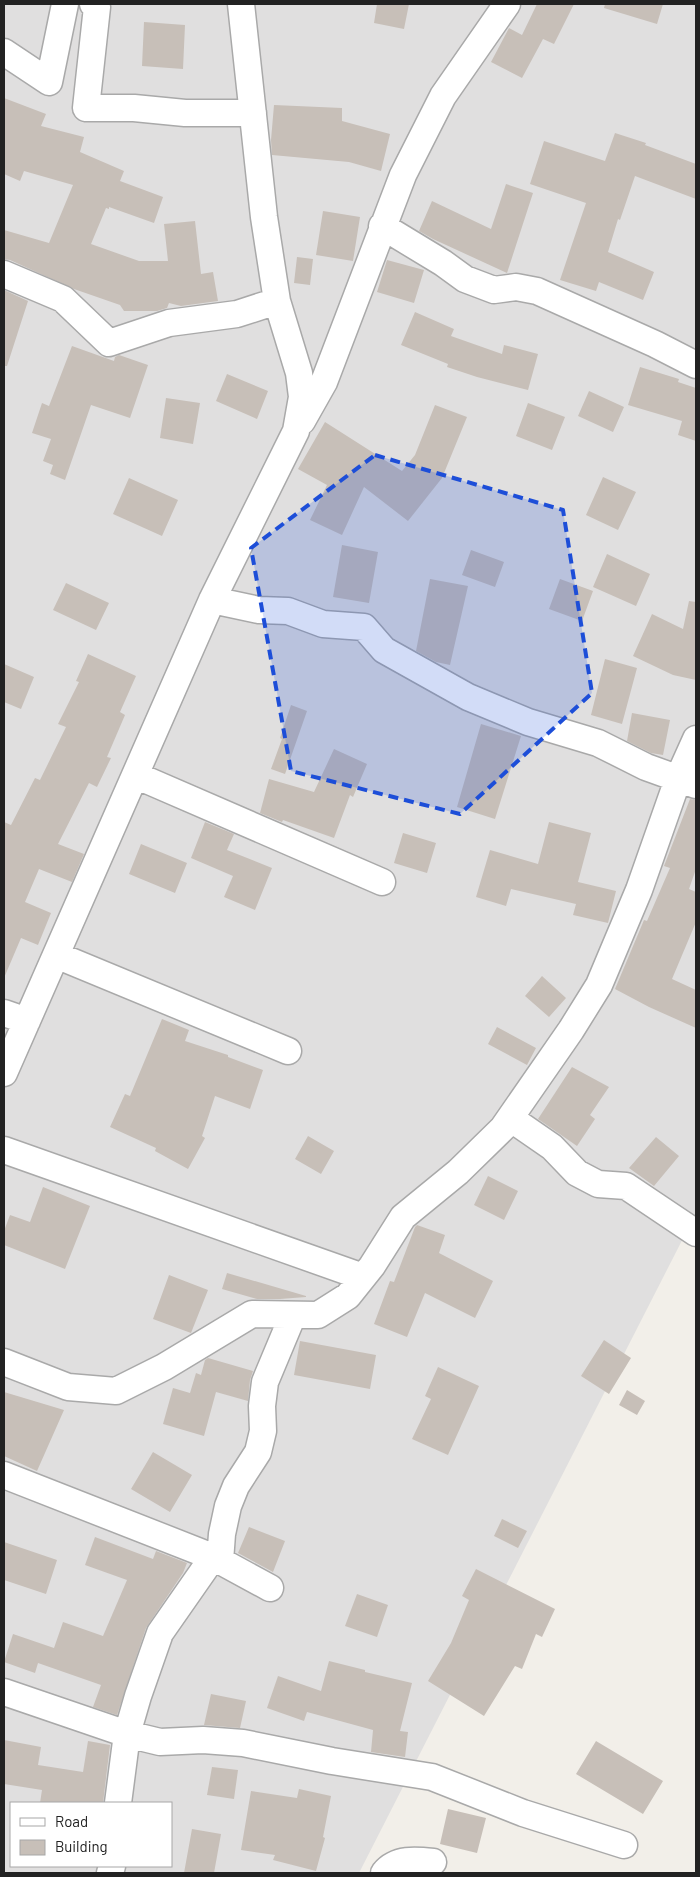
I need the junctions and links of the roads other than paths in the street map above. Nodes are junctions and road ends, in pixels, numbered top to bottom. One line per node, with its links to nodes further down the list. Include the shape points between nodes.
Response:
1 (65, 4): 5 (street, via 49,82)
2 (93, 4): 6 (street, via 97,7 86,108)
3 (241, 4): 6 (street)
4 (506, 4): 7 (street, via 443,96 403,175)
5 (4, 52)
6 (253, 113): 9 (street)
7 (382, 226): 10 (street, via 465,279 494,290 516,287 538,291); 11 (street, via 324,382)
8 (4, 274): 9 (street, via 63,299 109,343 169,323 237,314)
9 (277, 301): 11 (street, via 300,373 302,397)
10 (696, 365)
11 (296, 431): 12 (street)
12 (212, 600): 14 (street); 15 (street, via 258,610 288,611 323,624 364,627 384,650 468,697 528,722 598,743 646,767)
13 (696, 740): 15 (street)
14 (135, 775): 16 (street); 17 (street)
15 (687, 782): 21 (street, via 599,985)
16 (382, 882)
17 (56, 955): 18 (street); 19 (street)
18 (15, 1017): 20 (street)
19 (288, 1051)
20 (4, 1073)
21 (510, 1118): 23 (street, via 552,1147 577,1174 598,1184 626,1186); 24 (street, via 458,1172 403,1217)
22 (4, 1150): 24 (street)
23 (696, 1233)
24 (364, 1277): 25 (street, via 348,1296 318,1315)
25 (293, 1314): 26 (street, via 252,1314 164,1367 116,1391 68,1387); 28 (street, via 265,1382 263,1431 258,1452 236,1486 228,1506)
26 (4, 1362)
27 (4, 1475): 28 (street)
28 (216, 1559): 29 (street); 31 (street, via 160,1632)
29 (270, 1588)
30 (4, 1692): 31 (street)
31 (127, 1734): 32 (street); 33 (street, via 160,1742 203,1740 243,1743 432,1777 522,1813)
32 (118, 1802)
33 (624, 1844)
34 (433, 1862): 35 (street, via 414,1859)
35 (384, 1873)

